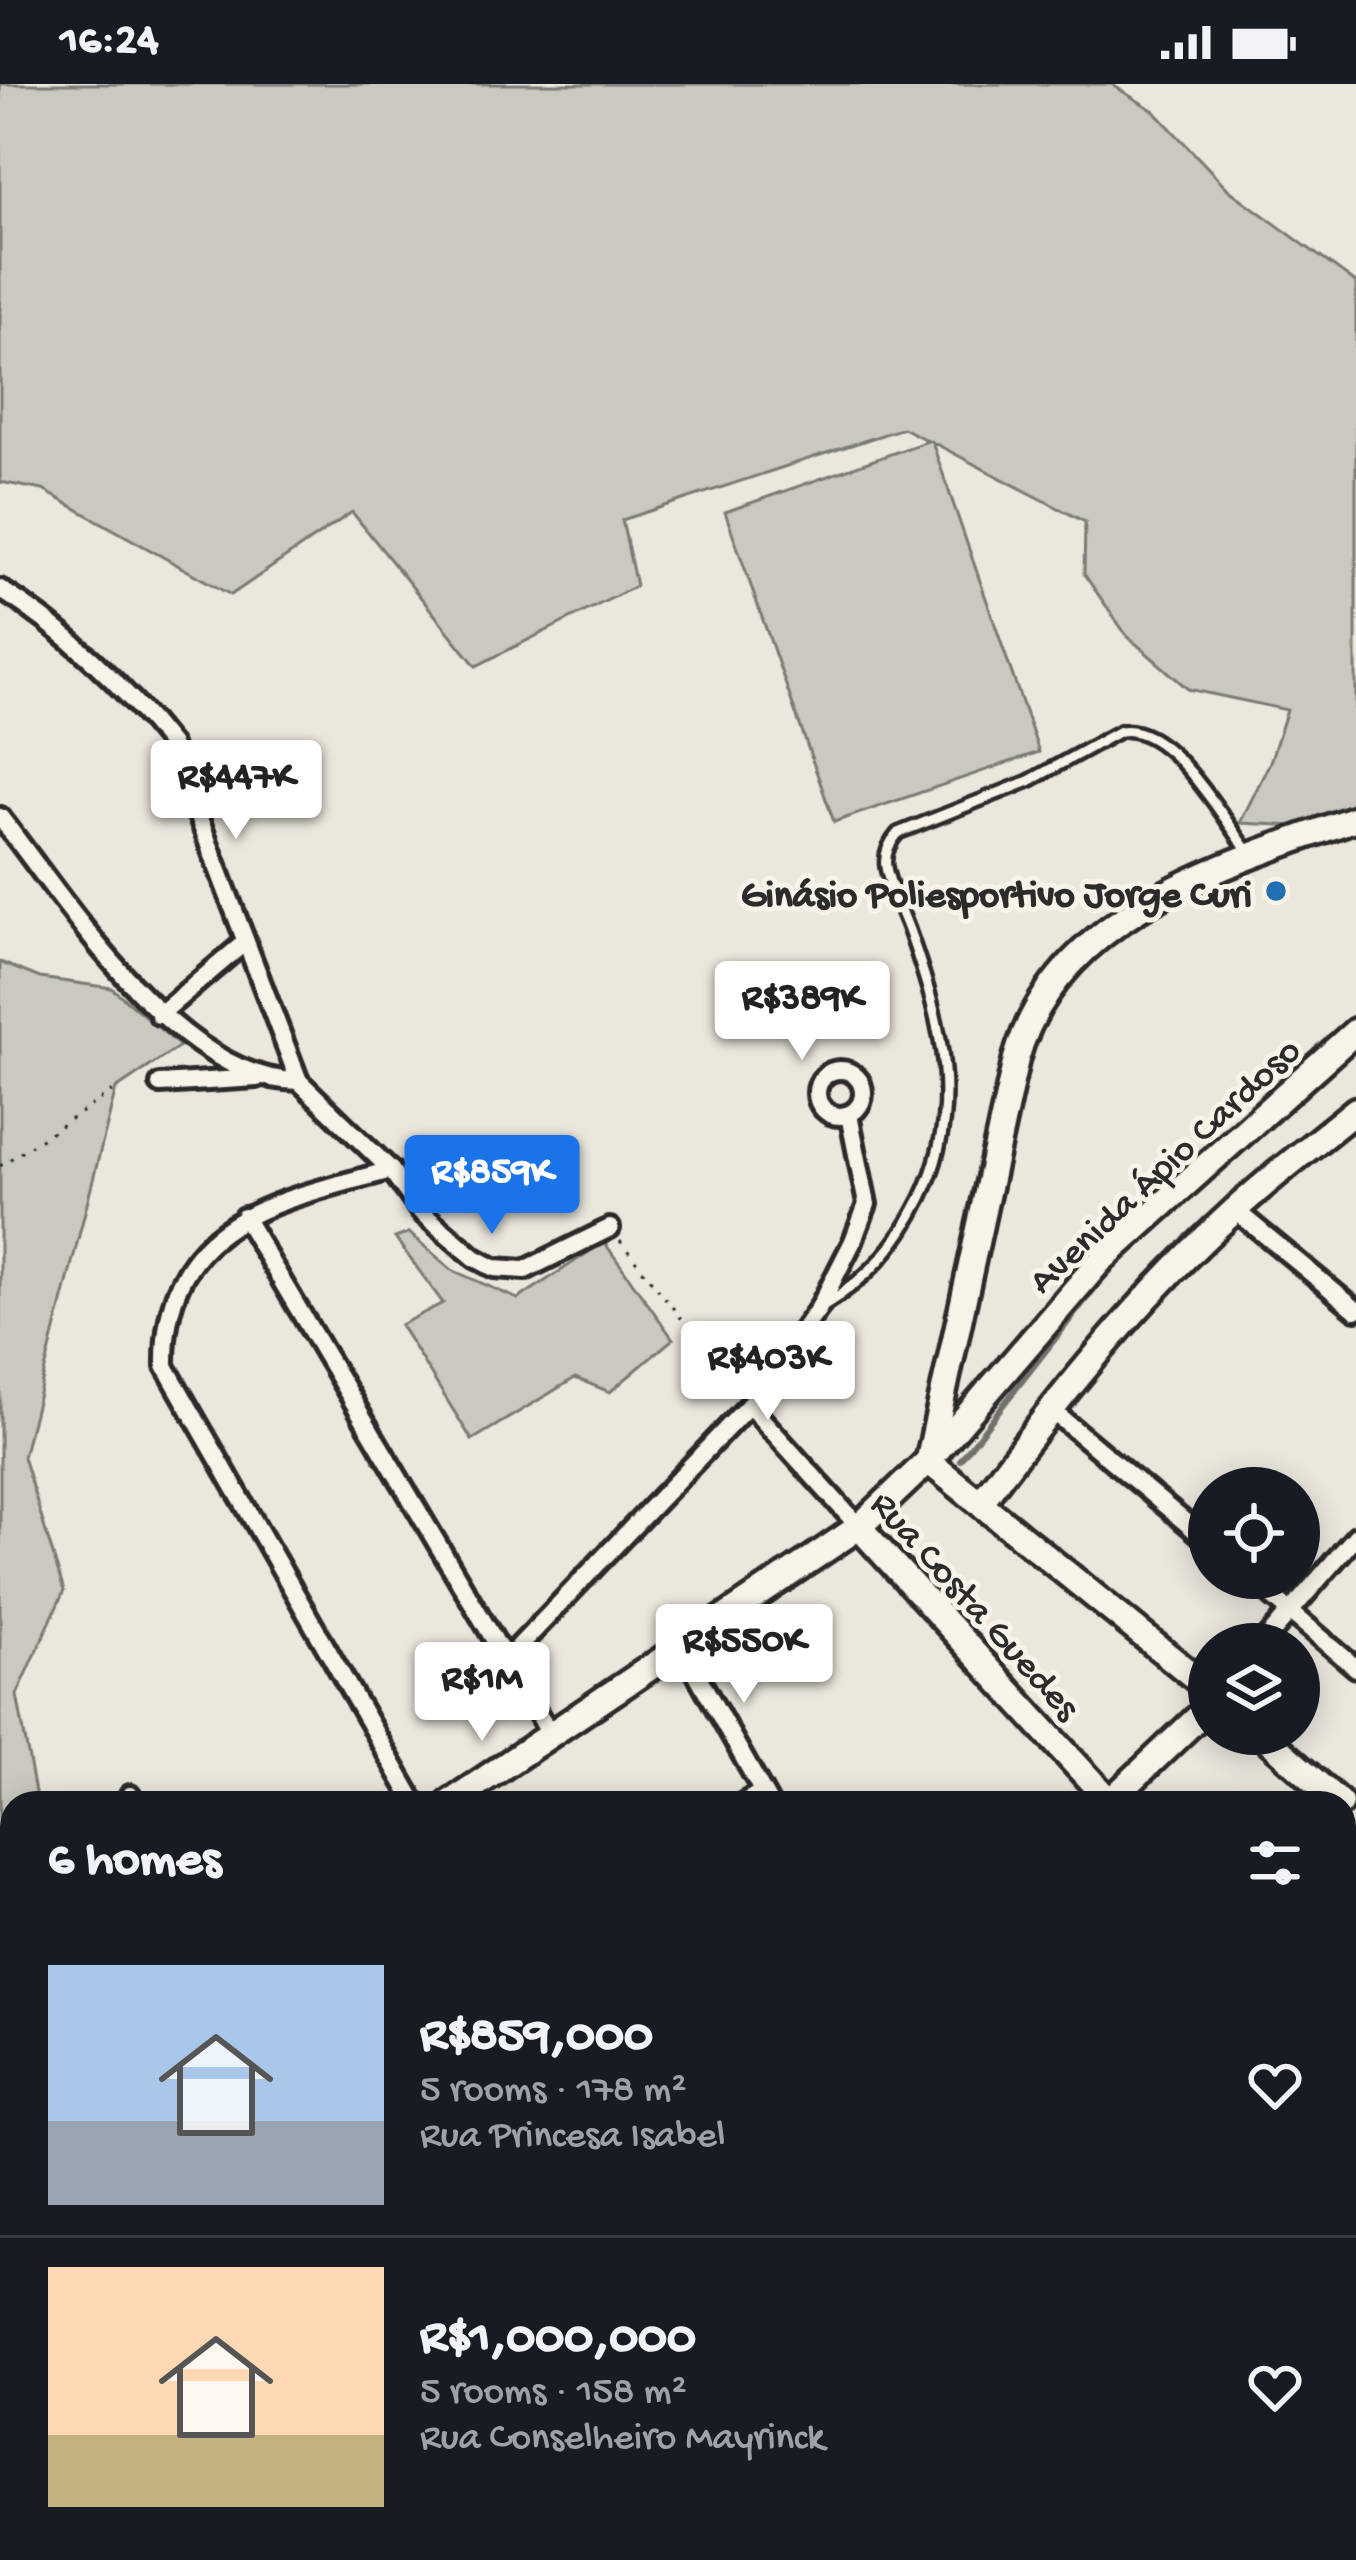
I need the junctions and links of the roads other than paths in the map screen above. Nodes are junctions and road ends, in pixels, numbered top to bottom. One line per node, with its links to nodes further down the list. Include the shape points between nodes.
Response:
1 (0, 589): 5 (street, via 132,700 171,746)
2 (0, 817): 6 (street)
3 (1356, 818): 4 (street)
4 (1253, 857): 17 (lane, via 1178,759 1133,729 898,832 886,869 940,1035 944,1138 903,1233 867,1276); 21 (street, via 1108,928 1057,976 1036,1010 1016,1059)
5 (244, 943): 6 (street); 9 (street)
6 (160, 1015): 8 (street)
7 (1356, 1031): 21 (street, Avenida Ápio Cardoso, via 1100,1261)
8 (264, 1078): 9 (street); 10 (street)
9 (299, 1081): 13 (street)
10 (160, 1084)
11 (1356, 1110): 14 (street)
12 (849, 1115): 17 (street, via 867,1204)
13 (391, 1170): 15 (street); 16 (street, via 448,1237 504,1270 525,1270)
14 (1235, 1210): 18 (street); 20 (street)
15 (244, 1217): 30 (street); 36 (street, via 213,1240 183,1282 167,1320 165,1366)
16 (610, 1228)
17 (819, 1309): 19 (street)
18 (1356, 1310)
19 (749, 1405): 24 (street, Rua Costa Guedes); 30 (street)
20 (1050, 1409): 22 (street); 23 (street)
21 (928, 1461): 22 (street); 24 (street, Avenida Ápio Cardoso)
22 (981, 1502): 32 (street)
23 (1188, 1525)
24 (859, 1527): 29 (street, Avenida Ápio Cardoso); 39 (street, Rua Costa Guedes)
25 (1356, 1536): 27 (street)
26 (1277, 1599): 27 (street)
27 (1290, 1610): 28 (street); 31 (street)
28 (1279, 1623)
29 (681, 1646): 34 (street, Avenida Ápio Cardoso); 38 (street)
30 (505, 1661): 34 (street)
31 (1356, 1668)
32 (1188, 1672)
33 (1188, 1727): 40 (street)
34 (550, 1734): 37 (street, Avenida Ápio Cardoso)
35 (1285, 1755): 41 (street)
36 (408, 1791)
37 (466, 1791)
38 (762, 1791)
39 (1099, 1791)
40 (1122, 1791)
41 (1326, 1791)

